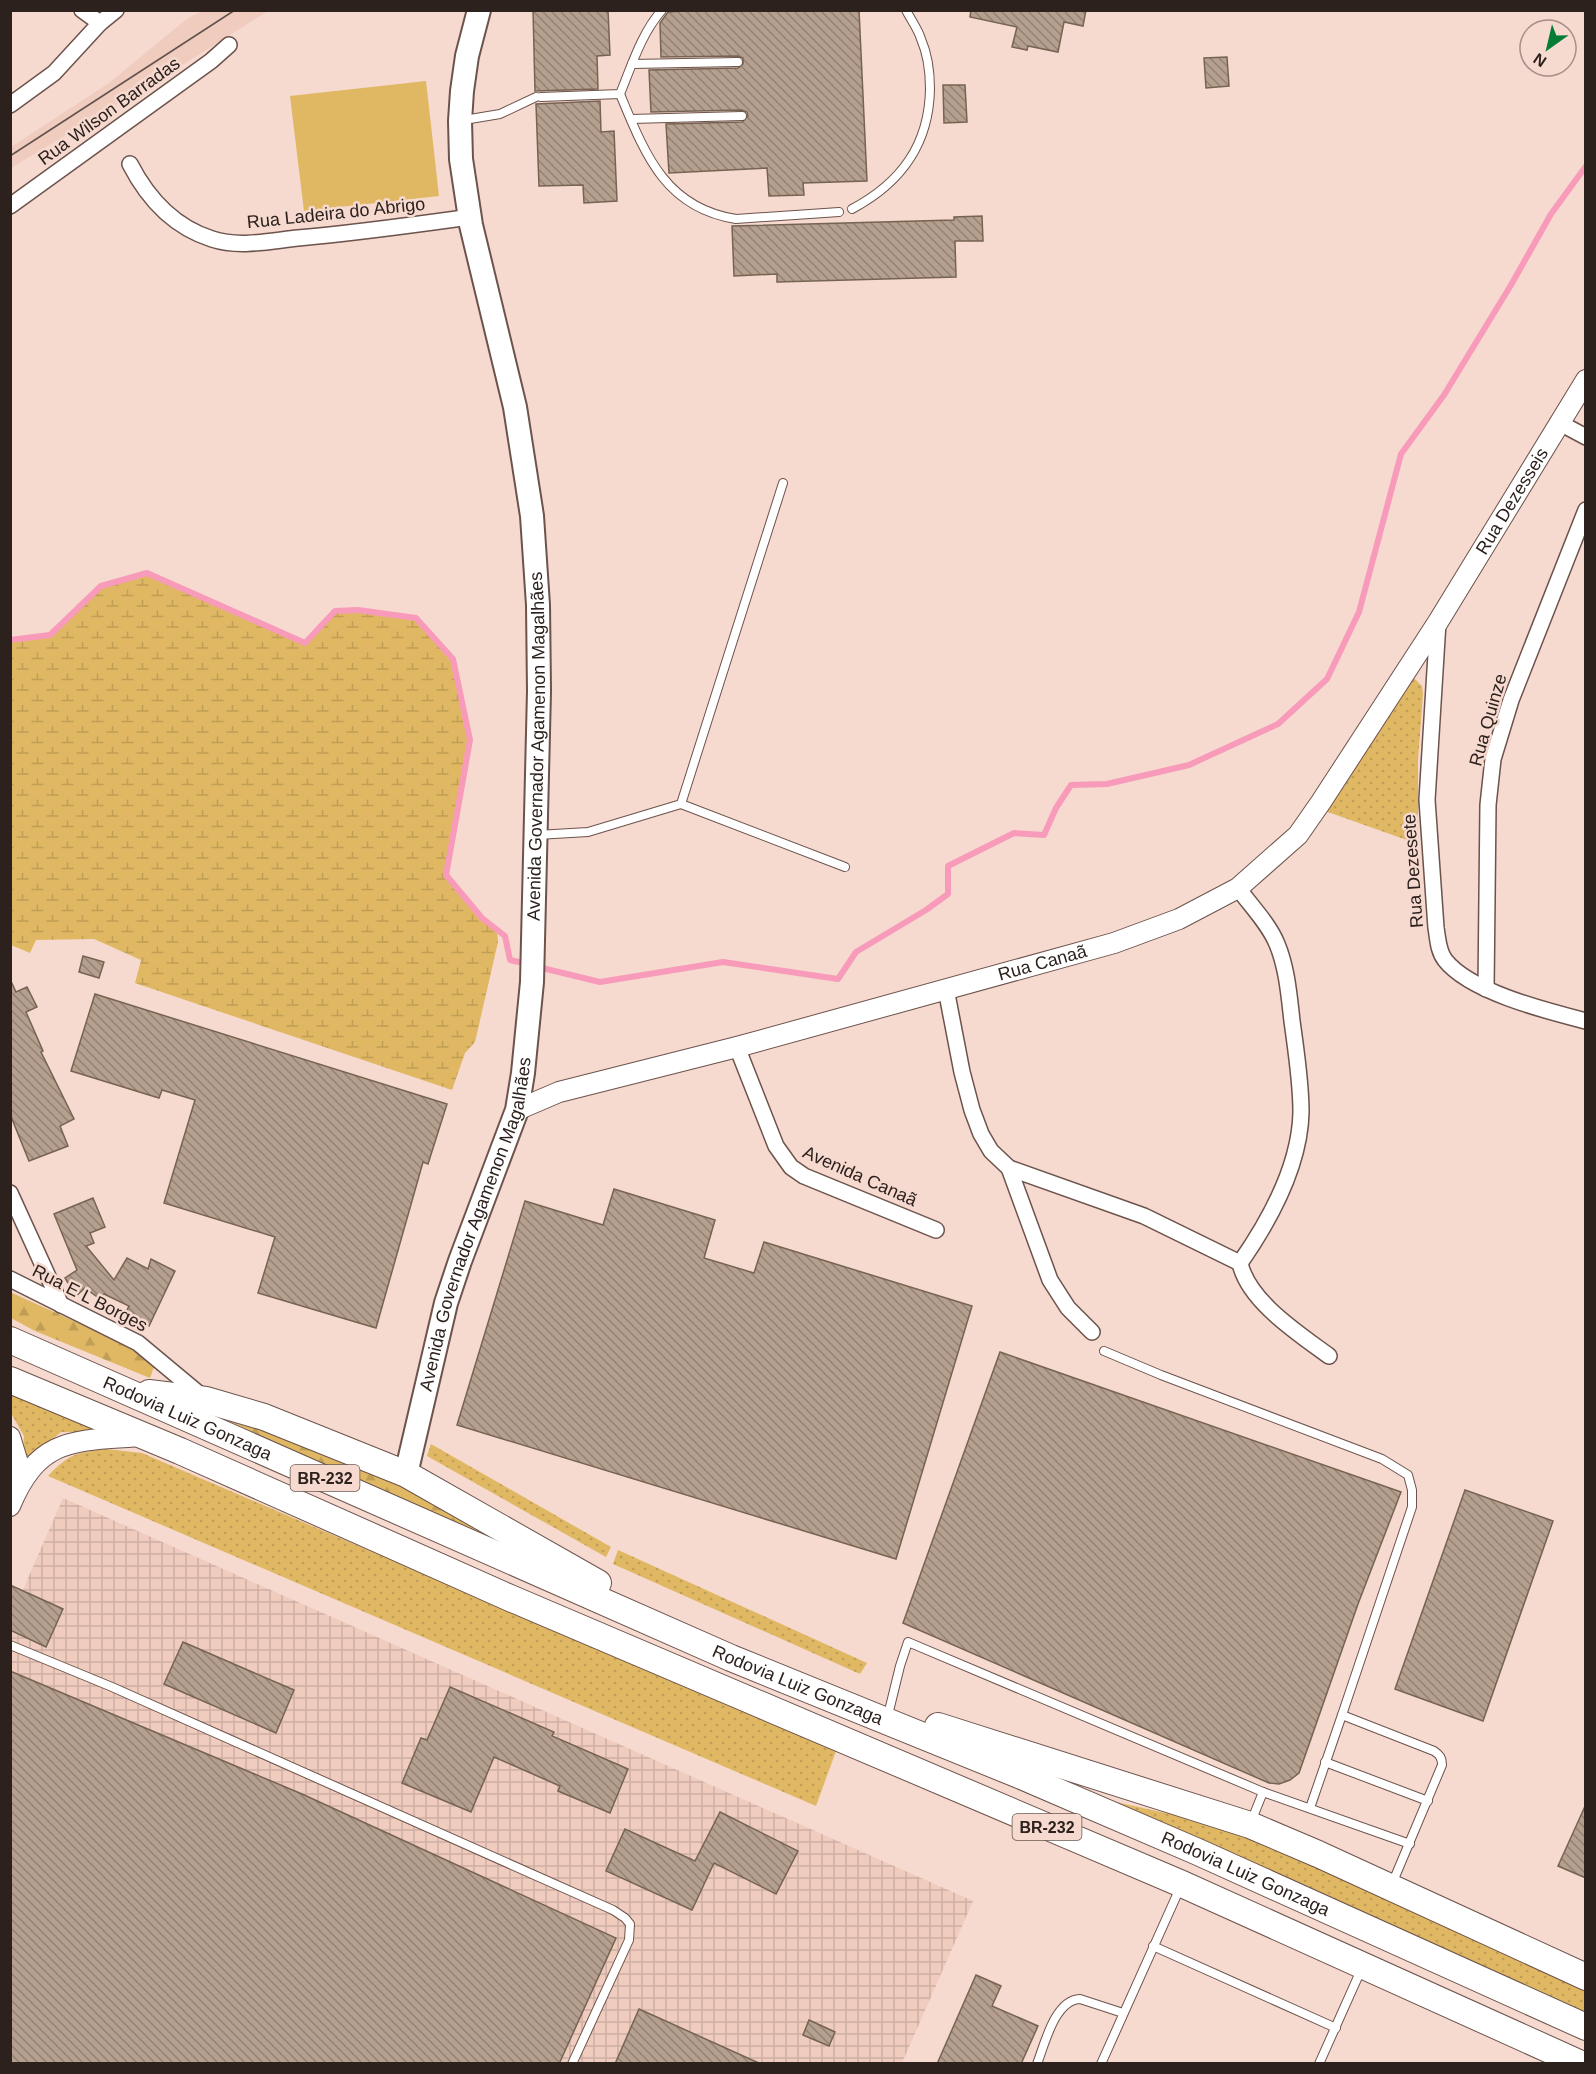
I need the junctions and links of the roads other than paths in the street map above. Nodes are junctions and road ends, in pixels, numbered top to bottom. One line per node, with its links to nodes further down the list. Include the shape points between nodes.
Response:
1 (82, 10): 6 (street)
2 (116, 10): 6 (street)
3 (479, 10): 14 (main road, Avenida Governador Agamenon Magalhães, via 467,56)
4 (662, 10): 9 (lane)
5 (906, 10): 17 (lane, via 921,38 930,71 930,109 915,152 901,172 873,198)
6 (100, 23): 11 (street, via 54,73)
7 (228, 45): 16 (street, Rua Wilson Barradas)
8 (738, 62): 9 (lane)
9 (632, 64): 10 (lane)
10 (620, 94): 13 (lane); 14 (lane, via 538,97 500,114)
11 (10, 105)
12 (742, 116): 13 (lane)
13 (631, 119): 18 (lane, via 663,179 692,205 736,219)
14 (459, 121): 19 (main road, Avenida Governador Agamenon Magalhães)
15 (130, 164): 19 (street, Rua Ladeira do Abrigo, via 159,207 180,224 212,239 244,243)
16 (10, 206)
17 (852, 209)
18 (839, 212)
19 (470, 218): 27 (main road, Avenida Governador Agamenon Magalhães, via 515,407 532,516 540,691)
20 (1586, 380): 21 (street, Rua Dezesseis)
21 (1558, 422): 22 (street); 25 (street, Rua Dezesseis)
22 (1586, 437)
23 (783, 483): 26 (lane)
24 (1586, 510): 31 (street, Rua Quinze, via 1511,700 1493,759 1488,805)
25 (1438, 622): 29 (street, Rua Canaã, via 1298,835); 31 (street, Rua Dezesete, via 1427,800 1436,928 1444,959)
26 (681, 804): 27 (lane, via 588,832); 28 (lane)
27 (536, 835): 34 (main road, Avenida Governador Agamenon Magalhães, via 532,982)
28 (845, 867)
29 (1238, 888): 30 (street, Rua Canaã, via 1179,919 1114,943); 38 (street, via 1270,931 1281,956 1299,1072 1301,1113 1284,1182 1259,1235)
30 (946, 988): 33 (street, Rua Canaã); 35 (street, via 972,1110 991,1151)
31 (1485, 989): 32 (street, Rua Dezesete)
32 (1586, 1021)
33 (737, 1047): 34 (street, Rua Canaã, via 560,1092); 37 (street, Avenida Canaã, via 776,1146 791,1167 804,1176)
34 (517, 1110): 50 (main road, Avenida Governador Agamenon Magalhães, via 446,1304)
35 (1009, 1168): 38 (street, via 1144,1216); 41 (street, via 1050,1280 1068,1308)
36 (10, 1193): 40 (street)
37 (936, 1230)
38 (1240, 1263): 44 (street, via 1248,1283 1277,1315)
39 (10, 1280): 40 (street, Rua E L Borges)
40 (61, 1305): 47 (street, Rua E L Borges, via 138,1343)
41 (1092, 1332)
42 (10, 1340): 46 (highway, Rodovia Luiz Gonzaga / BR-232)
43 (1104, 1351): 57 (lane, via 1382,1459 1408,1475 1412,1507)
44 (1329, 1356)
45 (10, 1380): 48 (highway, Rodovia Luiz Gonzaga / BR-232)
46 (123, 1390): 47 (highway); 54 (highway, Rodovia Luiz Gonzaga / BR-232)
47 (206, 1400): 50 (highway, via 264,1417)
48 (144, 1436): 51 (street, via 60,1446 44,1455); 64 (highway, Rodovia Luiz Gonzaga / BR-232, via 521,1603)
49 (12, 1447): 51 (street)
50 (406, 1474): 54 (highway)
51 (20, 1482): 52 (street)
52 (10, 1506)
53 (10, 1645): 72 (lane, via 625,1918 630,1924 629,1940)
54 (731, 1658): 55 (highway, Rodovia Luiz Gonzaga / BR-232)
55 (848, 1706): 56 (highway); 70 (highway, Rodovia Luiz Gonzaga / BR-232, via 1198,1852)
56 (889, 1711): 59 (lane, via 908,1642); 62 (highway)
57 (1342, 1715): 58 (lane); 60 (lane, via 1440,1755 1442,1765)
58 (1325, 1762): 60 (lane); 61 (lane)
59 (1263, 1792): 61 (lane); 62 (lane)
60 (1428, 1801): 63 (lane)
61 (1310, 1808): 63 (lane)
62 (1250, 1825): 65 (highway)
63 (1410, 1844): 65 (lane)
64 (1182, 1884): 66 (lane); 67 (highway, Rodovia Luiz Gonzaga / BR-232)
65 (1391, 1887): 68 (highway)
66 (1153, 1946): 69 (lane); 71 (lane)
67 (1363, 1966): 71 (lane); 76 (highway, Rodovia Luiz Gonzaga / BR-232)
68 (1586, 1977)
69 (1123, 2013): 73 (lane, via 1073,1999 1058,2012); 74 (lane)
70 (1586, 2027)
71 (1336, 2028): 75 (lane)
72 (572, 2064)
73 (1037, 2064)
74 (1101, 2064)
75 (1319, 2064)
76 (1581, 2064)

